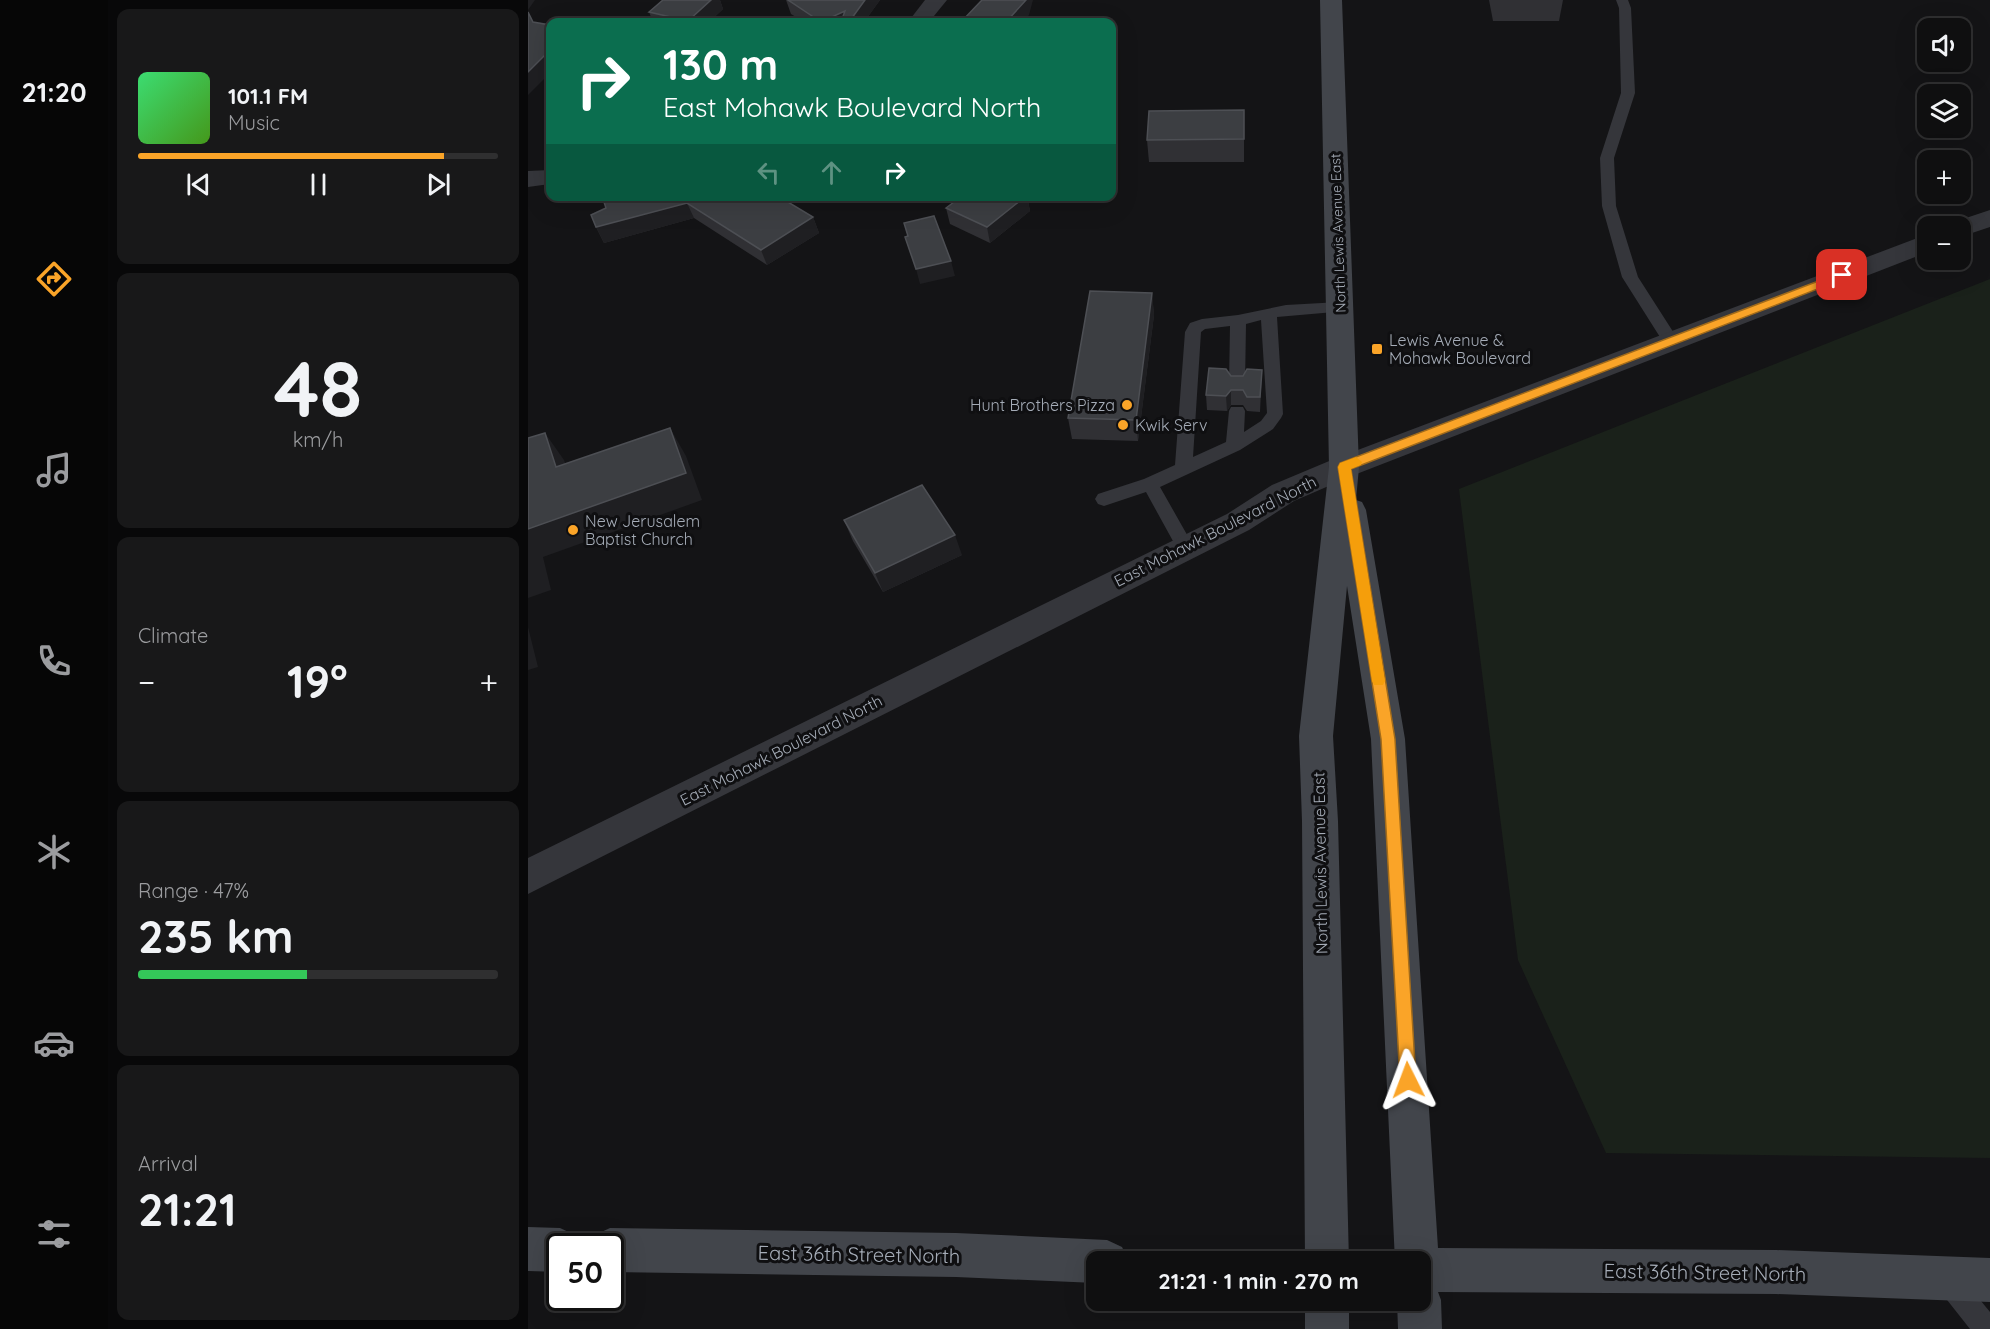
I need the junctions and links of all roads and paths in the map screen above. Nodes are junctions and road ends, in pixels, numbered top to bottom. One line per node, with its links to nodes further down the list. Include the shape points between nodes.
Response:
1 (936, 0): 4 (street)
2 (1331, 0): 10 (main road, North Lewis Avenue East)
3 (1622, 0): 13 (lane, via 1628,93 1607,158 1609,206 1630,277)
4 (921, 18)
5 (546, 177): 6 (street)
6 (528, 179)
7 (1990, 218): 8 (street)
8 (1971, 226)
9 (1917, 246): 13 (street, East Mohawk Boulevard North)
10 (1340, 306): 11 (lane); 17 (main road, North Lewis Avenue East)
11 (1269, 315): 12 (lane); 16 (lane, via 1275,414 1267,425)
12 (1238, 320): 14 (lane); 18 (lane, via 1202,324 1193,332)
13 (1671, 341): 17 (street, East Mohawk Boulevard North)
14 (1237, 384)
15 (1237, 411): 16 (lane)
16 (1234, 446): 18 (lane)
17 (1344, 467): 21 (street, East Mohawk Boulevard North, via 1283,493 1238,522); 26 (main road, North Lewis Avenue East, via 1316,736); 27 (main road, North Lewis Avenue East, via 1388,739)
18 (1183, 471): 19 (lane)
19 (1149, 484): 20 (lane); 21 (lane)
20 (1104, 499)
21 (1185, 548): 22 (street, East Mohawk Boulevard North)
22 (528, 877)
23 (528, 1249): 24 (main road)
24 (546, 1250)
25 (624, 1250): 28 (main road, East 36th Street North)
26 (1327, 1251)
27 (1416, 1251)
28 (1086, 1261)
29 (1431, 1270): 30 (main road, East 36th Street North, via 1776,1272)
30 (1948, 1280): 31 (main road, East 36th Street North); 36 (lane)
31 (1990, 1280)
32 (1327, 1311): 34 (main road)
33 (1419, 1311): 35 (main road)
34 (1328, 1329)
35 (1420, 1329)
36 (1987, 1329)

